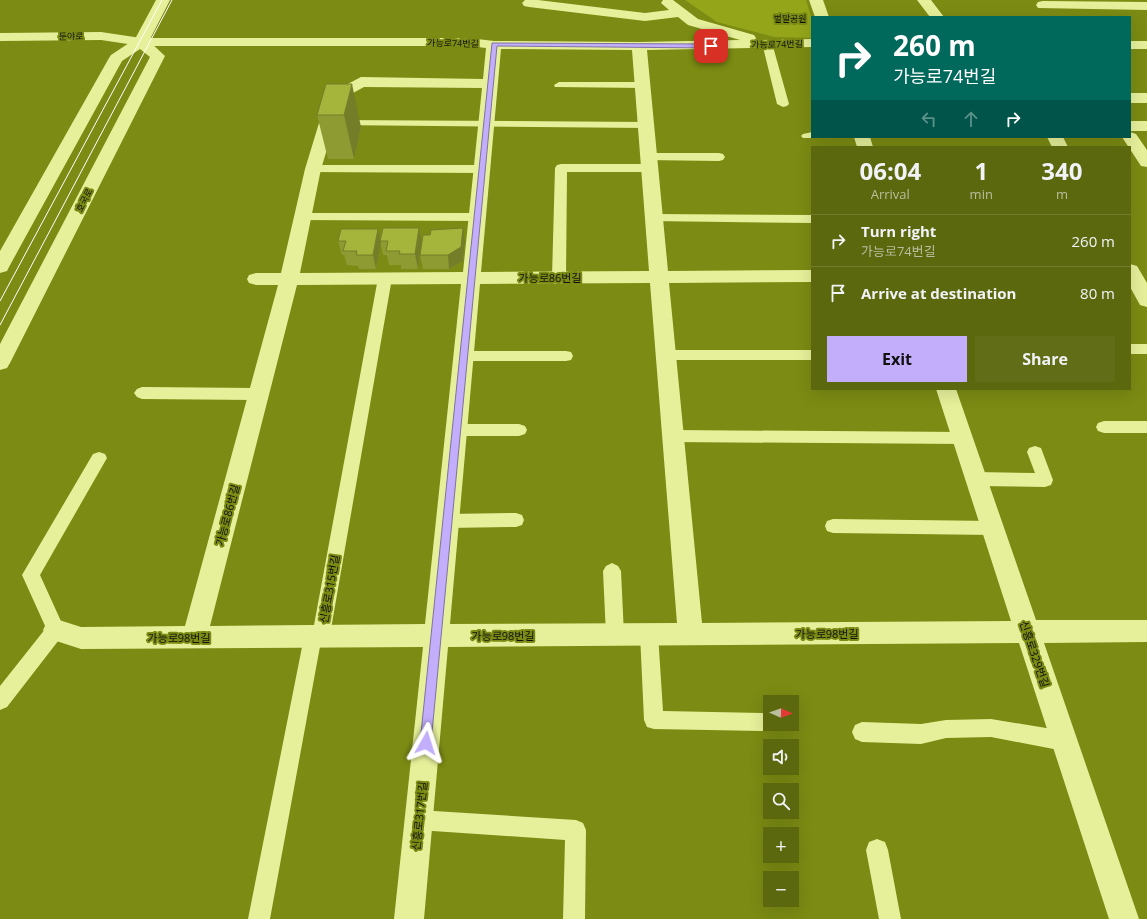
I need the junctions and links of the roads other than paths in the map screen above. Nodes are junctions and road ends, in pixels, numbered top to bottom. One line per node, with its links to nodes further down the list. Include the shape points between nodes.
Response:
1 (163, 0): 12 (street)
2 (665, 0): 8 (street)
3 (816, 0): 9 (street)
4 (924, 0): 10 (street)
5 (529, 3): 8 (street, via 645,18)
6 (1043, 5): 7 (street)
7 (1147, 6)
8 (680, 12): 13 (street, via 693,22)
9 (822, 16)
10 (936, 16)
11 (0, 38): 12 (street, 둔야로, via 101,36)
12 (141, 42): 15 (street, 가능로74번길, via 469,42); 40 (street, via 116,58); 56 (street, 호국로, via 158,56)
13 (767, 43): 14 (street, 가능로74번길); 18 (street, 가능로74번길); 24 (lane)
14 (811, 43)
15 (494, 45): 18 (street, 가능로74번길); 19 (street, 신흥로317번길)
16 (1131, 45): 17 (street)
17 (1147, 45)
18 (639, 46): 21 (street)
19 (490, 84): 25 (street, 가능로86번길, via 361,82 347,90); 26 (street, 신흥로317번길)
20 (559, 85): 21 (lane)
21 (643, 85): 27 (street)
22 (1131, 98): 23 (street)
23 (1147, 98)
24 (783, 104)
25 (327, 123): 26 (lane); 34 (street, 가능로86번길)
26 (486, 124): 27 (lane); 35 (street, 신흥로317번길)
27 (646, 125): 33 (street)
28 (1131, 126): 29 (street)
29 (1147, 126)
30 (1131, 138): 32 (street)
31 (719, 157): 33 (lane)
32 (1147, 162)
33 (649, 163): 38 (street); 43 (lane, via 561,168)
34 (312, 169): 35 (lane); 36 (street, 가능로86번길)
35 (482, 169): 37 (street, 신흥로317번길)
36 (302, 217): 37 (lane); 48 (street, 가능로86번길)
37 (477, 217): 46 (street, 신흥로317번길)
38 (654, 218): 39 (lane); 44 (street)
39 (811, 219)
40 (0, 267)
41 (1135, 273): 49 (street)
42 (811, 276): 44 (street, 가능로86번길)
43 (559, 277): 44 (street, 가능로86번길); 46 (street, 가능로86번길)
44 (659, 277): 52 (street)
45 (385, 278): 46 (street, 가능로86번길); 48 (street, 가능로86번길); 82 (lane, 신흥로315번길, via 322,629)
46 (471, 278): 53 (street, 신흥로317번길)
47 (256, 279): 48 (street, 가능로86번길)
48 (288, 279): 59 (street, 가능로86번길)
49 (1147, 300)
50 (1131, 349): 51 (lane)
51 (1147, 349)
52 (666, 355): 55 (lane); 64 (street)
53 (464, 356): 54 (lane); 62 (street, 신흥로317번길)
54 (566, 356)
55 (811, 356)
56 (0, 363)
57 (946, 390): 65 (street, 신흥로329번길)
58 (142, 393): 59 (lane)
59 (258, 394): 81 (street, 가능로86번길)
60 (1104, 427): 61 (lane)
61 (1147, 427)
62 (456, 430): 63 (lane); 70 (street, 신흥로317번길)
63 (519, 430)
64 (673, 436): 65 (lane); 78 (street)
65 (963, 438): 68 (street, 신흥로329번길)
66 (1035, 452): 68 (lane, via 1045,480)
67 (99, 458): 74 (lane, via 30,575)
68 (976, 479): 72 (street, 신흥로329번길)
69 (516, 520): 70 (lane)
70 (447, 521): 80 (street, 신흥로317번길)
71 (833, 526): 72 (lane)
72 (993, 528): 76 (street, 신흥로329번길)
73 (612, 572): 79 (lane)
74 (56, 630): 81 (street, 가능로98번길, via 81,638); 83 (lane)
75 (1147, 631): 76 (street, 가능로98번길)
76 (1027, 632): 78 (street, 가능로98번길); 86 (street, 신흥로329번길)
77 (649, 634): 78 (street, 가능로98번길); 79 (street, 가능로98번길); 84 (lane, via 654,720)
78 (690, 634)
79 (615, 635): 80 (street, 가능로98번길)
80 (436, 636): 82 (street, 가능로98번길); 87 (street, 신흥로317번길)
81 (195, 637): 82 (street, 가능로98번길)
82 (312, 637): 89 (lane, 신흥로315번길)
83 (0, 701)
84 (762, 722)
85 (862, 732): 86 (lane, via 921,734 946,729 991,728)
86 (1064, 741): 93 (street, 신흥로329번길)
87 (418, 820): 90 (street, 신흥로317번길); 91 (lane, via 576,830)
88 (877, 850): 92 (lane)
89 (258, 919)
90 (409, 919)
91 (574, 919)
92 (890, 919)
93 (1124, 919)

